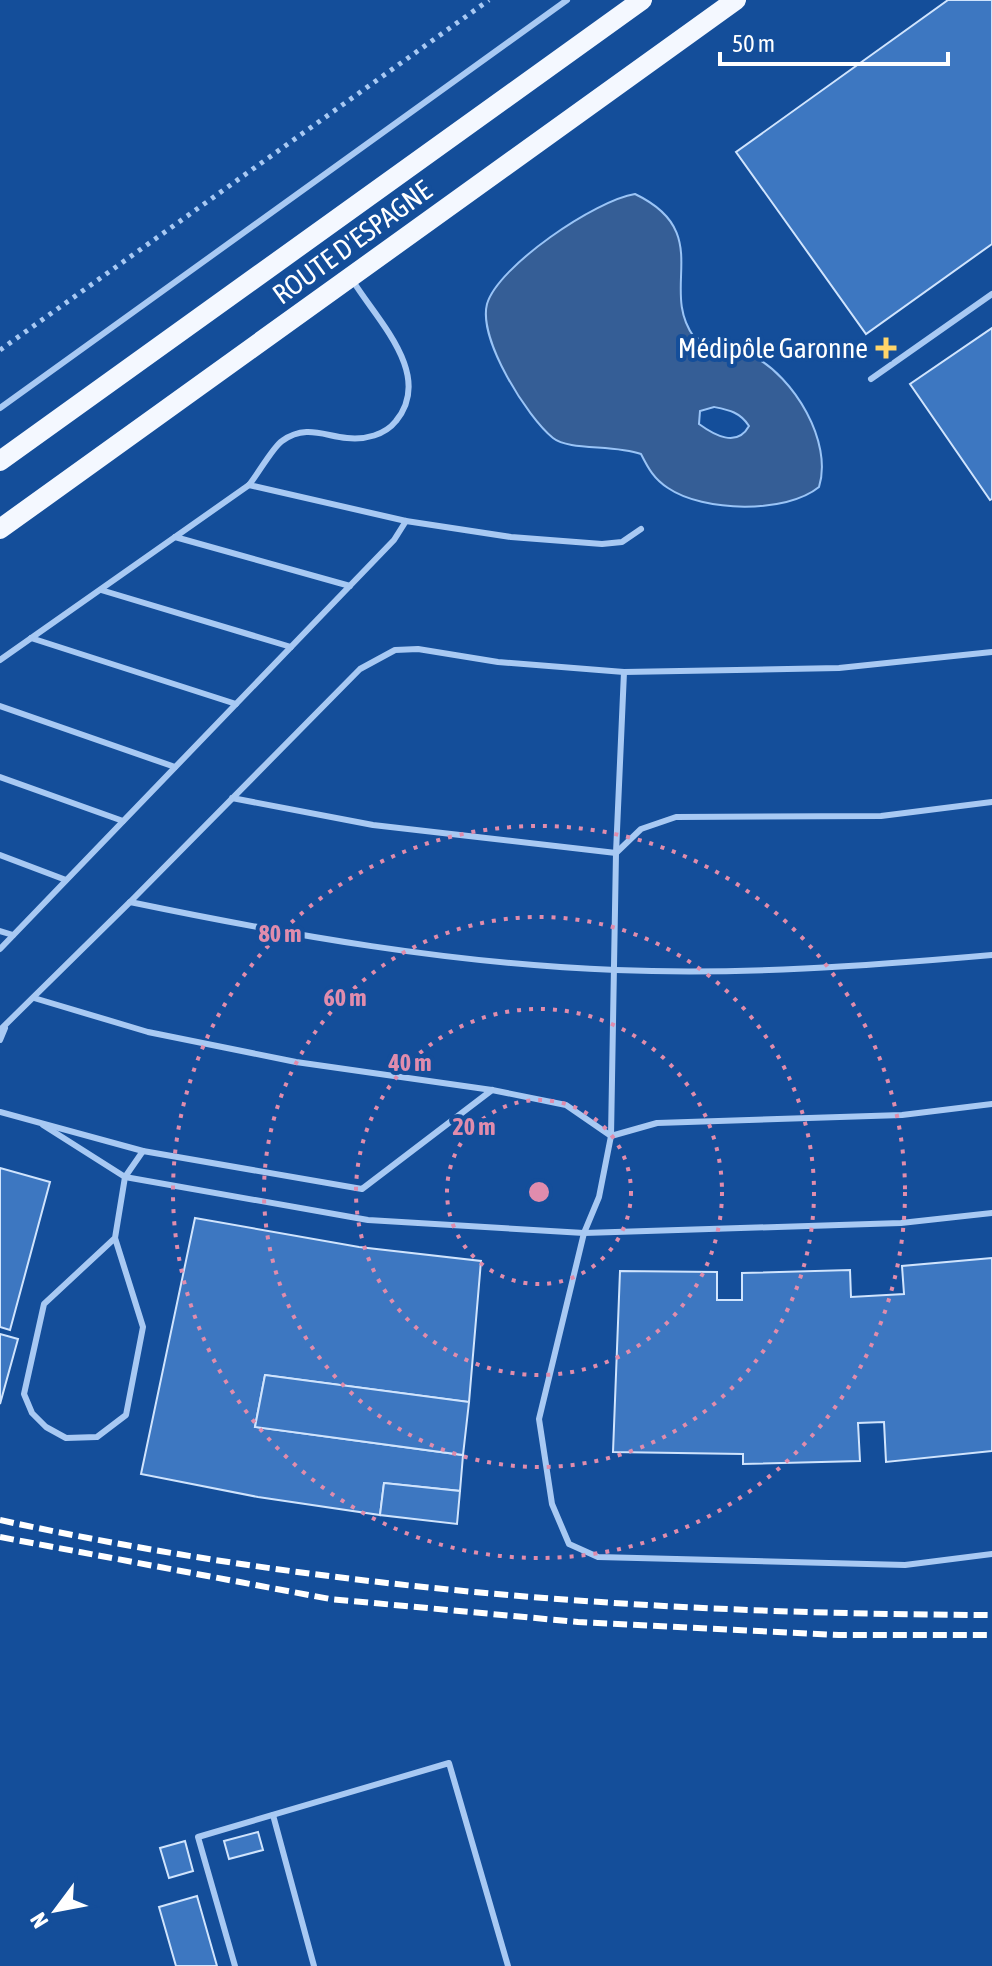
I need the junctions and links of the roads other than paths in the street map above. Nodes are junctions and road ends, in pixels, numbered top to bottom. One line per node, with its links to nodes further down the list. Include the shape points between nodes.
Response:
1 (567, 0): 7 (lane)
2 (642, 0): 8 (main road, ROUTE D'ESPAGNE)
3 (736, 0): 4 (main road, ROUTE D'ESPAGNE)
4 (351, 278): 9 (lane, via 404,358 410,387 405,410 390,429 365,438 320,431 280,441); 11 (main road, ROUTE D'ESPAGNE)
5 (992, 294): 6 (lane)
6 (871, 379)
7 (0, 408)
8 (0, 461)
9 (249, 485): 10 (lane); 13 (lane)
10 (406, 521): 12 (lane, via 602,544 622,542); 14 (lane)
11 (0, 529)
12 (641, 529)
13 (175, 537): 14 (lane); 15 (lane)
14 (350, 586): 17 (lane)
15 (101, 590): 16 (lane); 17 (lane)
16 (31, 638): 19 (lane); 21 (lane)
17 (291, 647): 21 (lane)
18 (992, 652): 20 (lane, via 839,668)
19 (0, 660)
20 (624, 672): 25 (lane, via 395,650 360,669); 28 (lane)
21 (236, 704): 23 (lane)
22 (0, 706): 23 (lane)
23 (175, 767): 27 (lane)
24 (0, 777): 27 (lane)
25 (232, 798): 28 (lane, via 373,825); 31 (lane)
26 (992, 802): 28 (lane, via 881,816 676,817 641,829)
27 (123, 821): 30 (lane)
28 (616, 853): 36 (lane)
29 (0, 855): 30 (lane)
30 (66, 880): 33 (lane)
31 (130, 902): 36 (lane, via 277,933); 37 (lane)
32 (0, 931): 33 (lane)
33 (13, 935): 34 (lane)
34 (0, 949)
35 (992, 955): 36 (lane, via 819,970)
36 (615, 970): 45 (lane)
37 (34, 998): 38 (lane); 41 (lane, via 148,1032 296,1062)
38 (7, 1025): 39 (lane); 40 (lane)
39 (0, 1030)
40 (0, 1040)
41 (492, 1090): 45 (lane, via 566,1105); 46 (lane, via 362,1189)
42 (992, 1104): 45 (lane, via 902,1115 657,1123)
43 (0, 1112): 44 (lane)
44 (43, 1125): 46 (lane); 47 (lane)
45 (611, 1136): 49 (lane, via 599,1197)
46 (143, 1151): 47 (lane)
47 (125, 1177): 49 (lane, via 368,1220); 50 (lane)
48 (992, 1213): 49 (lane, via 901,1223)
49 (584, 1233): 51 (lane, via 539,1419 552,1504 569,1544 598,1557 803,1563 905,1565)
50 (115, 1238): 50 (lane, via 143,1327 126,1415 97,1437 66,1438 32,1413 24,1394 44,1304)
51 (992, 1554)
52 (273, 1815): 53 (lane, via 198,1837); 54 (lane); 55 (lane, via 449,1763)
53 (235, 1966)
54 (314, 1966)
55 (508, 1966)

